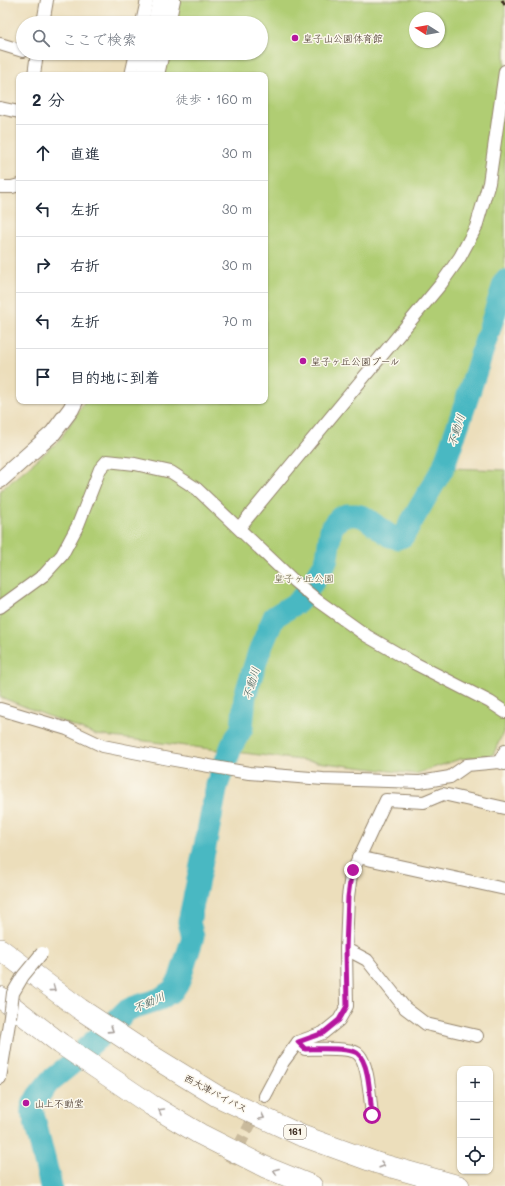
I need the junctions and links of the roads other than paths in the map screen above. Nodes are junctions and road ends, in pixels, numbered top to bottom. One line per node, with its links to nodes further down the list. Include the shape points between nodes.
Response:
1 (47, 0): 5 (street)
2 (147, 0): 6 (street)
3 (161, 0): 7 (street)
4 (174, 0): 8 (street)
5 (44, 16)
6 (144, 16)
7 (158, 16)
8 (171, 16)
9 (0, 44): 10 (street)
10 (16, 49)
11 (35, 60): 16 (street)
12 (134, 60): 17 (street)
13 (147, 60): 18 (street)
14 (161, 60): 19 (street)
15 (505, 71): 26 (street, via 489,182 476,227 460,257 441,284)
16 (34, 72)
17 (132, 72)
18 (145, 72)
19 (159, 72)
20 (0, 108): 21 (street)
21 (16, 111)
22 (16, 186): 23 (street)
23 (0, 187)
24 (74, 404): 25 (street, via 54,433)
25 (0, 480)
26 (240, 528): 27 (street, via 197,489 171,472 107,461 100,469 78,525 62,555 44,575); 29 (street, via 318,601 367,636)
27 (0, 606)
28 (0, 709): 32 (street, via 67,729 103,746 249,773 323,779 420,782)
29 (505, 712)
30 (505, 751): 31 (street)
31 (502, 763): 32 (street, via 467,765)
32 (450, 777): 33 (street)
33 (451, 796): 34 (street); 35 (street, via 443,794 424,802 386,800)
34 (505, 808)
35 (358, 857): 36 (street); 38 (street, via 351,875 348,897)
36 (505, 889)
37 (0, 949): 47 (highway, 西大津バイパス / 161, one-way to 47, via 80,1009 217,1096 300,1135 376,1163)
38 (346, 949): 41 (street, via 367,960 405,1008 426,1024); 42 (street, via 347,1006 339,1020 323,1033)
39 (42, 953): 43 (street, bridge, via 13,993)
40 (0, 997): 46 (highway, one-way to 40, via 265,1167 200,1134 151,1105 61,1044)
41 (477, 1036)
42 (298, 1042): 44 (street, via 283,1062); 45 (street, via 305,1049 347,1050 357,1054 363,1060 368,1076)
43 (0, 1078)
44 (265, 1096)
45 (372, 1115)
46 (312, 1186)
47 (459, 1186)

